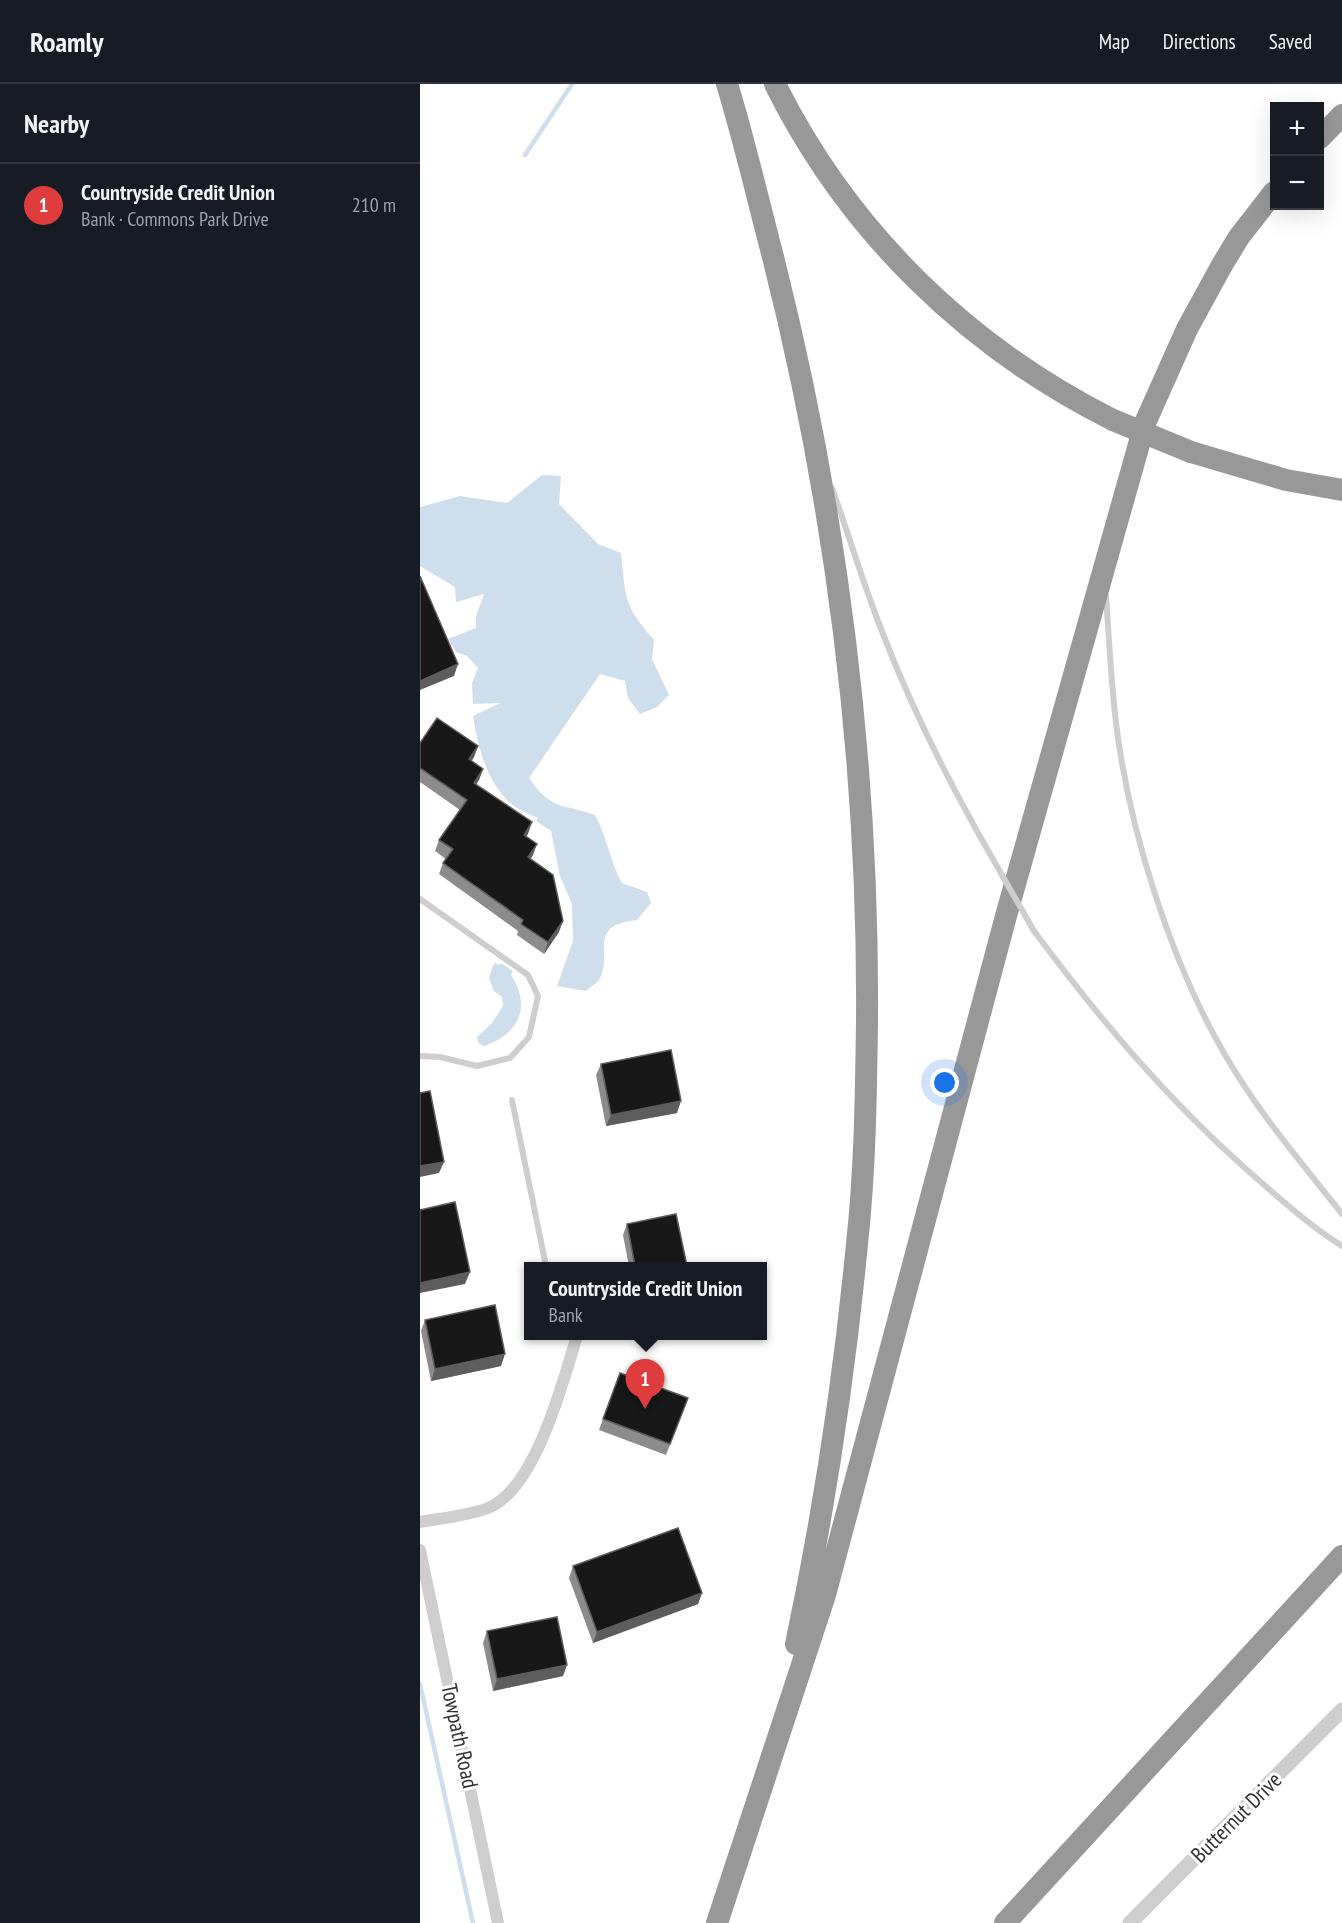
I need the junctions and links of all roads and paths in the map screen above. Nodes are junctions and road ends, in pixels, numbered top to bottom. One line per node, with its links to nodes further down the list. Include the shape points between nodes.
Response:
1 (727, 84): 6 (highway, via 794,339)
2 (775, 84): 7 (highway, bridge, via 809,147 869,230 935,300 1040,379 1113,420 1191,452 1286,480)
3 (1342, 116): 4 (highway)
4 (1324, 134)
5 (1270, 198): 8 (highway, via 1222,265 1144,423)
6 (814, 436): 13 (lane, bridge, via 885,639 958,797 1034,931 1127,1050 1174,1102 1278,1198); 20 (highway, via 853,694 865,863 866,1090 858,1242 834,1443)
7 (1342, 490)
8 (1104, 571): 12 (lane, via 1116,723 1130,798 1173,945 1188,984 1224,1053 1257,1105); 20 (highway, via 1000,938 825,1595)
9 (420, 899): 10 (lane, via 528,975 538,996 529,1037 510,1058 477,1066)
10 (420, 1056)
11 (512, 1100): 14 (lane)
12 (1342, 1214)
13 (1342, 1246)
14 (545, 1262)
15 (576, 1340): 16 (street, via 558,1402 541,1442 515,1485 490,1507)
16 (420, 1522)
17 (420, 1550): 21 (street, Towpath Road)
18 (1342, 1556): 23 (highway)
19 (1342, 1710): 24 (street, Butternut Drive)
20 (771, 1766): 22 (highway)
21 (498, 1923)
22 (717, 1923)
23 (1005, 1923)
24 (1130, 1923)

